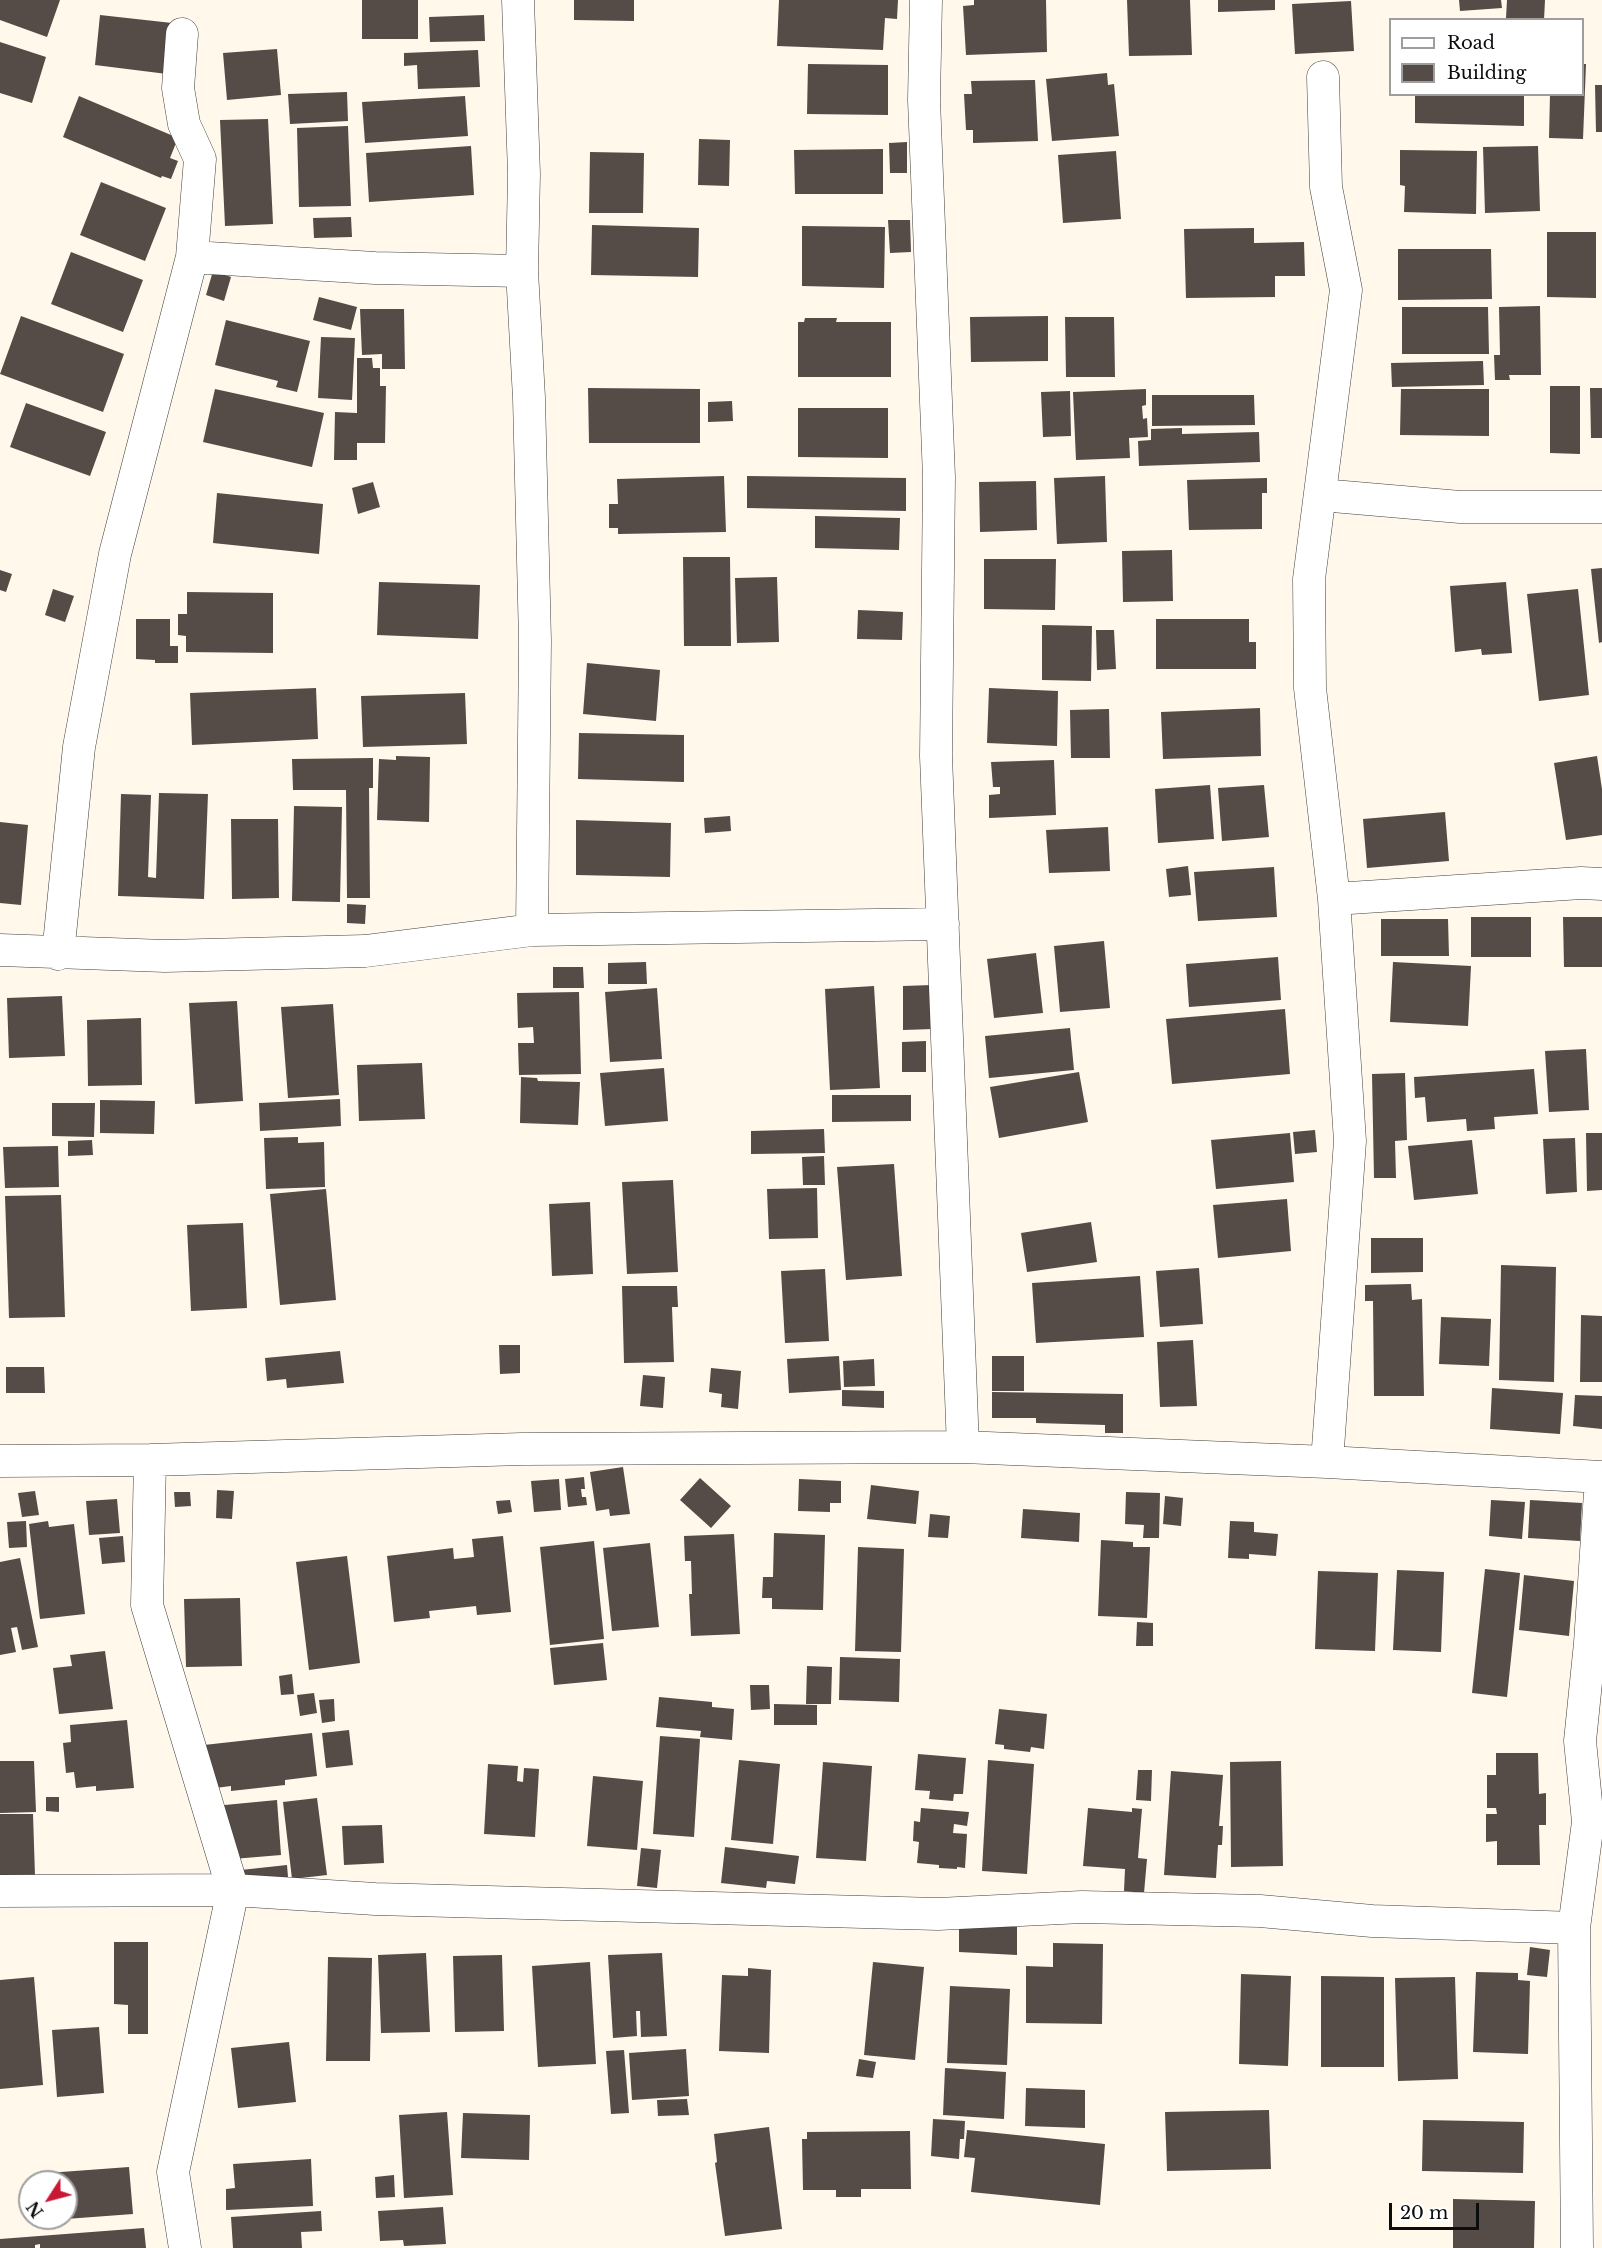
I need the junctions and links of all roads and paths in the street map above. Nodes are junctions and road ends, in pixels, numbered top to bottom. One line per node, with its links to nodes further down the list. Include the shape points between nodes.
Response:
1 (518, 0): 6 (street, via 524,174)
2 (926, 0): 11 (street, via 924,100 939,477 936,756)
3 (182, 34): 5 (street, via 178,88 184,124 200,159)
4 (1323, 76): 7 (street, via 1326,187 1346,290)
5 (192, 257): 6 (street, via 375,268); 14 (street, via 115,554 79,747)
6 (522, 271): 12 (street, via 535,641)
7 (1321, 495): 8 (street, via 1460,507); 10 (street, via 1309,579 1310,688)
8 (1602, 507)
9 (1602, 884): 10 (street)
10 (1334, 899): 18 (street, via 1350,1141)
11 (943, 924): 12 (street); 15 (street)
12 (532, 930): 14 (street, via 365,951 165,956)
13 (0, 950): 14 (street)
14 (58, 954)
15 (963, 1447): 16 (street, via 522,1449); 18 (street)
16 (150, 1460): 17 (street); 20 (street, via 147,1605)
17 (0, 1461)
18 (1326, 1462): 19 (street)
19 (1601, 1477): 22 (street, via 1580,1741 1588,1822)
20 (233, 1890): 21 (street); 22 (street, via 375,1899 938,1914 1083,1907 1260,1911); 23 (street, via 172,2172)
21 (0, 1891)
22 (1574, 1928): 24 (street)
23 (185, 2248)
24 (1577, 2248)

